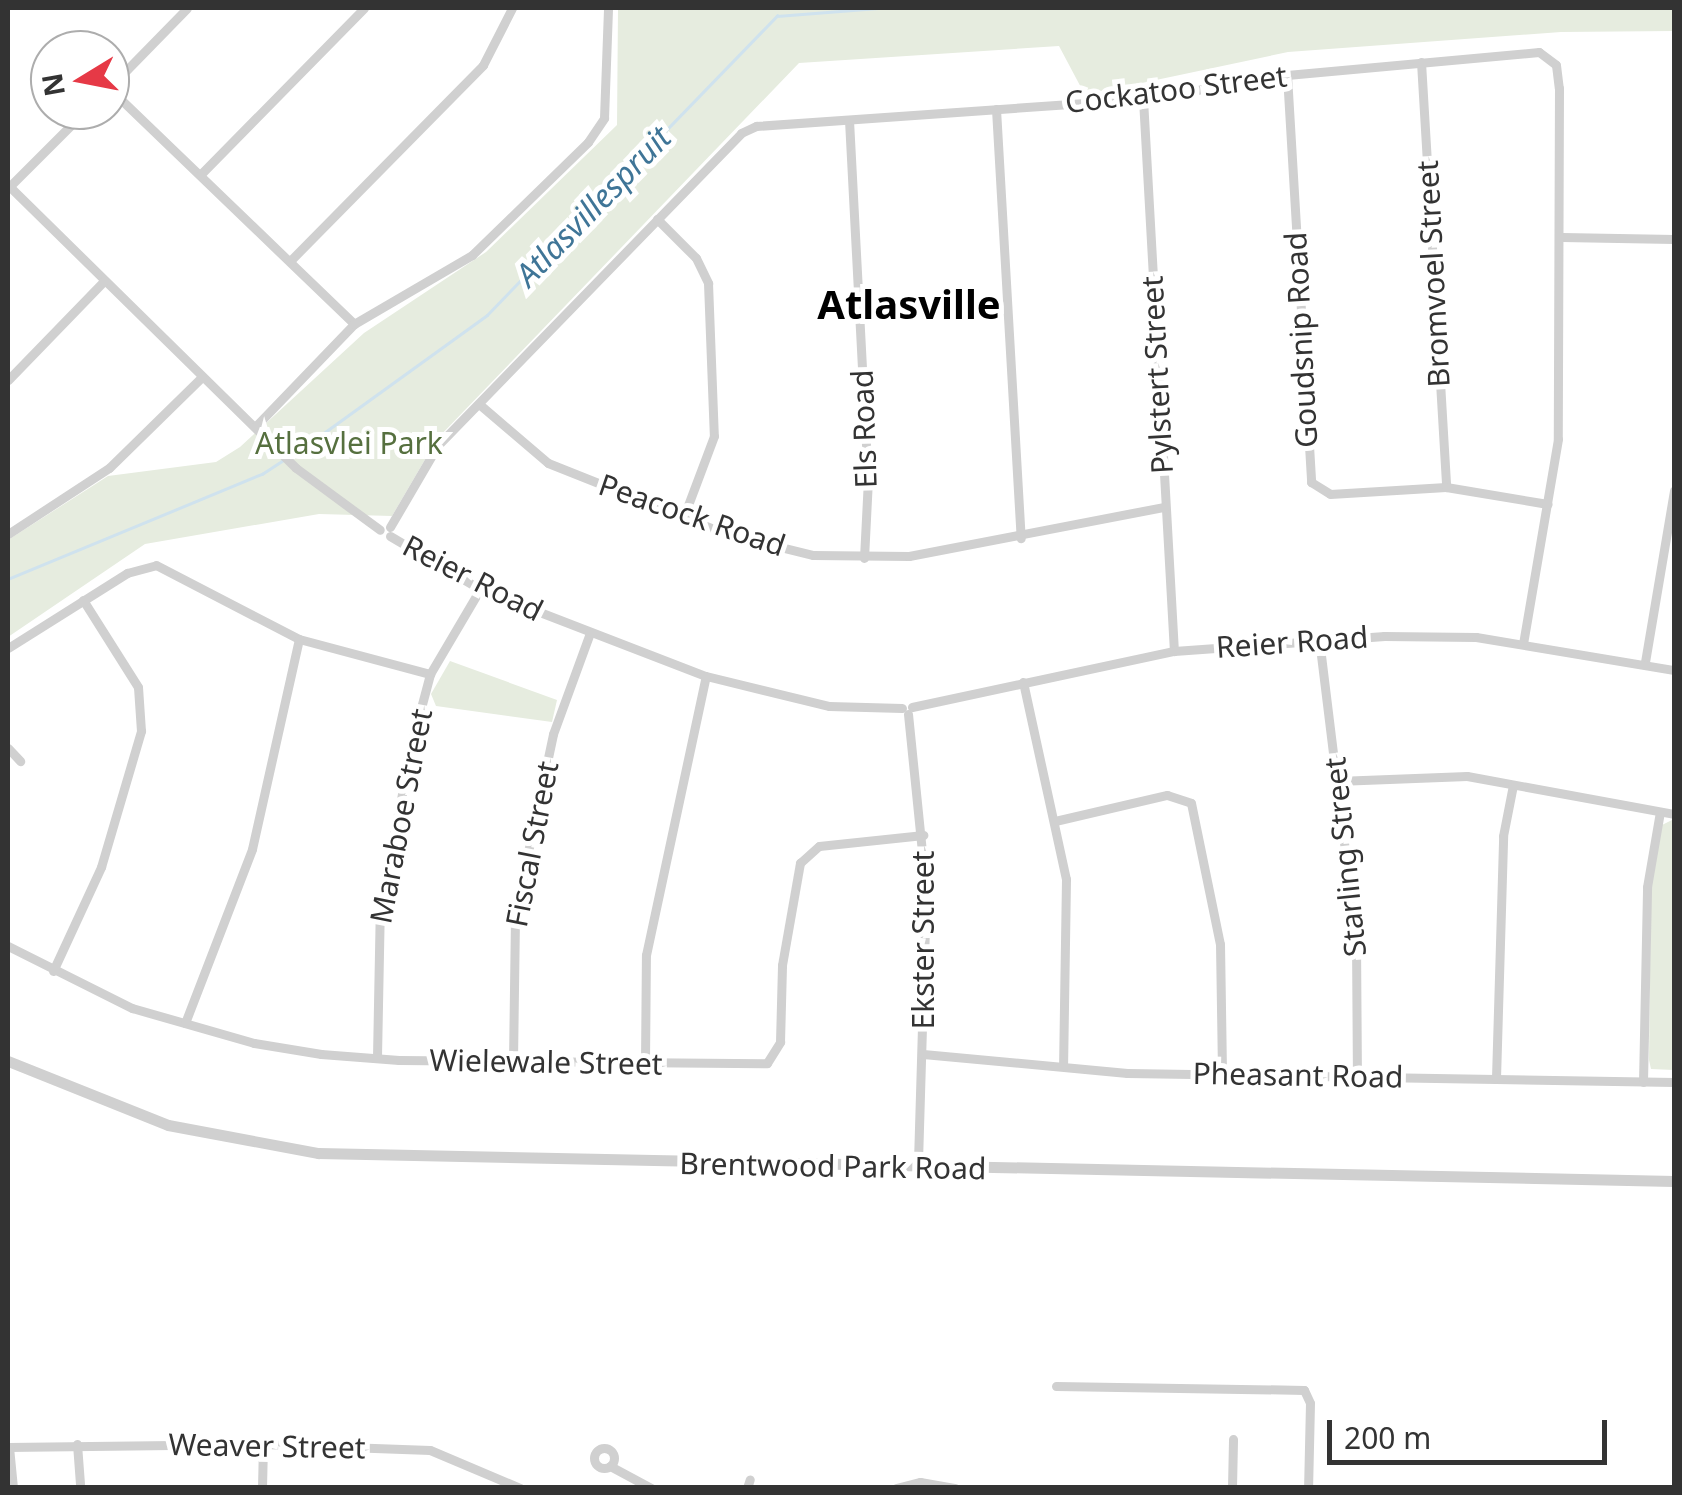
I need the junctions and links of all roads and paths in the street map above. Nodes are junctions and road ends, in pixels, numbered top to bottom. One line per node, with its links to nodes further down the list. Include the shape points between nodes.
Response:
1 (186, 8): 6 (street)
2 (364, 8): 13 (street)
3 (512, 8): 18 (street, via 483,65)
4 (608, 8): 20 (street, via 604,118 588,142 472,255)
5 (1421, 62): 7 (street, Cockatoo Street); 16 (street, Cockatoo Street, via 1534,52 1553,60); 25 (street, Bromvoel Street)
6 (130, 67)
7 (1287, 74): 8 (street, Cockatoo Street); 25 (street, Goudsnip Road, via 1311,482 1338,494)
8 (1143, 99): 10 (street, Cockatoo Street); 28 (street, Pylstert Street)
9 (130, 107): 13 (street)
10 (996, 108): 11 (street, Cockatoo Street); 33 (street)
11 (849, 120): 15 (street, Cockatoo Street, via 775,122 741,133); 34 (street, Els Road, via 868,478)
12 (66, 130): 14 (street)
13 (200, 174): 18 (street)
14 (8, 187): 19 (street, Reier Road)
15 (658, 219): 23 (street, Cockatoo Street); 29 (street, via 696,258 708,282 714,436)
16 (1562, 236): 17 (street); 27 (street, Cockatoo Street, via 1558,439)
17 (1674, 239)
18 (290, 260): 20 (street)
19 (104, 281): 21 (street, Reier Road); 22 (street)
20 (354, 324): 24 (street)
21 (202, 377): 24 (street, Reier Road); 32 (street, via 109,468)
22 (8, 380)
23 (479, 404): 29 (street, Peacock Road, via 548,463); 31 (street, Cockatoo Street, via 438,445)
24 (254, 427): 31 (street, Reier Road, via 296,468)
25 (1446, 487): 27 (street, Goudsnip Road)
26 (1674, 490): 30 (street)
27 (1548, 504): 40 (street, Cockatoo Street)
28 (1164, 508): 33 (street, Peacock Road); 42 (street, Pylstert Street)
29 (684, 516): 34 (street, Peacock Road, via 768,548)
30 (1673, 528): 43 (street)
31 (387, 531): 35 (street, Reier Road)
32 (8, 534)
33 (1021, 538): 34 (street, Peacock Road)
34 (864, 558)
35 (480, 589): 37 (street, Reier Road); 45 (street, Maraboe Street)
36 (83, 600): 39 (street, via 142,564 156,565); 41 (street); 58 (street, via 138,687 141,731 101,868)
37 (590, 633): 46 (street, Reier Road); 62 (street, Fiscal Street, via 554,734 515,912)
38 (1319, 639): 40 (street, Reier Road, via 1428,635); 42 (street, Reier Road); 51 (street, Starling Street)
39 (299, 640): 45 (street); 59 (street, via 252,848)
40 (1523, 644): 43 (street, Reier Road)
41 (8, 648)
42 (1174, 651): 47 (street, Reier Road)
43 (1646, 662): 44 (street, Reier Road)
44 (1674, 670)
45 (430, 674): 61 (street, Maraboe Street, via 380,905)
46 (706, 676): 48 (street, Reier Road, via 829,706); 64 (street, via 646,955)
47 (1022, 682): 48 (street, Reier Road); 55 (street)
48 (907, 710): 56 (street, Ekster Street)
49 (8, 748): 50 (street)
50 (20, 761)
51 (1337, 781): 52 (street, via 1424,775); 67 (street, Starling Street, via 1358,972)
52 (1512, 785): 53 (street); 68 (street, via 1503,836)
53 (1660, 812): 54 (street); 69 (street, via 1647,887)
54 (1674, 814)
55 (1055, 821): 65 (street, via 1066,879); 66 (street, via 1167,795 1191,803 1220,944)
56 (923, 835): 60 (street, Ekster Street); 64 (street, Wielewale Street, via 819,846 800,863 782,965 780,1042 767,1063)
57 (8, 946): 58 (street, Wielewale Street)
58 (53, 972): 59 (street, Wielewale Street, via 132,1008)
59 (185, 1023): 61 (street, Wielewale Street, via 254,1043)
60 (924, 1054): 65 (street, Pheasant Road); 71 (street, Ekster Street)
61 (377, 1057): 62 (street, Wielewale Street)
62 (513, 1061): 64 (street, Wielewale Street)
63 (8, 1062): 71 (street, Brentwood Park Road, via 168,1124 318,1153)
64 (645, 1062)
65 (1062, 1063): 66 (street, Pheasant Road, via 1128,1073)
66 (1222, 1074): 67 (street, Pheasant Road)
67 (1357, 1076): 68 (street, Pheasant Road)
68 (1496, 1078): 69 (street, Pheasant Road)
69 (1643, 1082): 70 (street, Pheasant Road)
70 (1674, 1082)
71 (918, 1167): 72 (street, Brentwood Park Road)
72 (1674, 1180)
73 (1056, 1386): 87 (street, via 1304,1390 1310,1403)
74 (1233, 1439): 86 (street)
75 (78, 1444): 76 (street, Weaver Street); 77 (street, Weaver Street); 79 (street)
76 (262, 1444): 81 (street); 82 (street, Weaver Street, via 430,1450)
77 (8, 1447): 80 (street)
78 (610, 1466): 83 (street)
79 (80, 1484)
80 (13, 1488)
81 (262, 1488)
82 (520, 1488)
83 (651, 1488)
84 (896, 1488): 85 (street)
85 (955, 1488)
86 (1232, 1488)
87 (1308, 1488)

